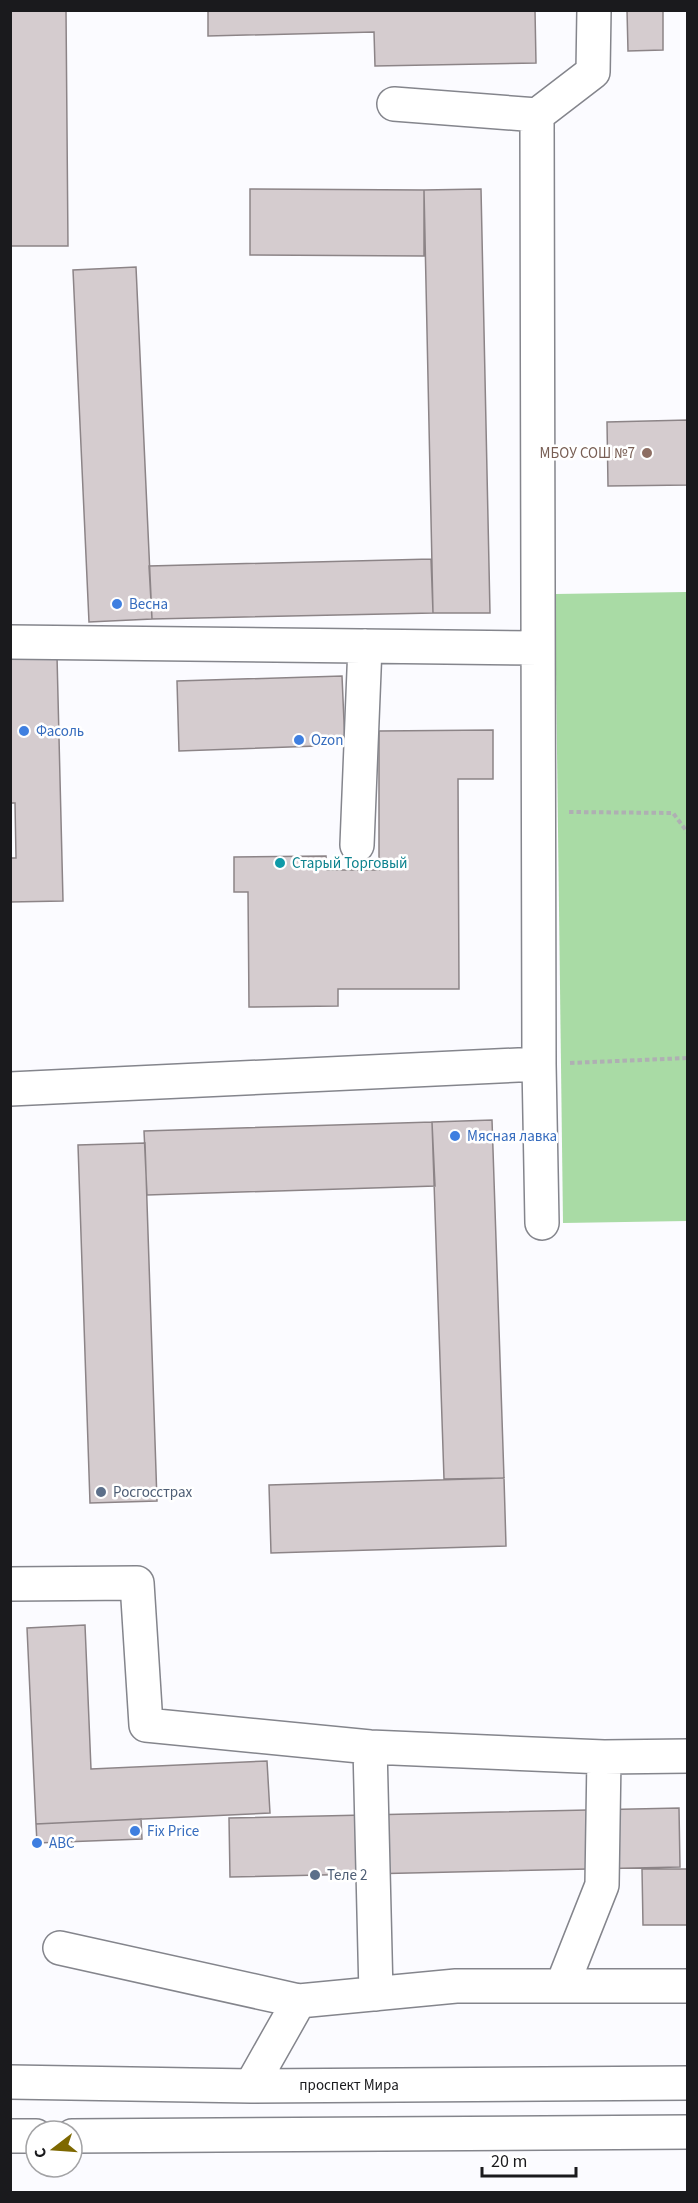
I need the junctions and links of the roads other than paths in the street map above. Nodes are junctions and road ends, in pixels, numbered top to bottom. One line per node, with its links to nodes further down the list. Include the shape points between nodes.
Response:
1 (594, 10): 3 (street, via 593,72)
2 (394, 104): 3 (street)
3 (537, 115): 6 (street)
4 (10, 642): 5 (street)
5 (365, 646): 6 (street); 7 (street)
6 (538, 648): 8 (street)
7 (357, 845)
8 (539, 1064): 9 (street); 10 (street)
9 (10, 1089)
10 (542, 1223)
11 (10, 1584): 12 (street, via 136,1583 146,1725)
12 (370, 1746): 14 (street); 18 (street)
13 (687, 1756): 14 (street)
14 (604, 1757): 16 (street, via 602,1885)
15 (60, 1948): 19 (street)
16 (562, 1986): 17 (street); 18 (street, via 456,1986)
17 (687, 1986)
18 (376, 1994): 19 (street)
19 (298, 2001): 22 (street)
20 (10, 2082): 22 (street, проспект Мира)
21 (687, 2083): 22 (street, проспект Мира)
22 (251, 2086)
23 (687, 2132): 24 (street)
24 (84, 2136)

